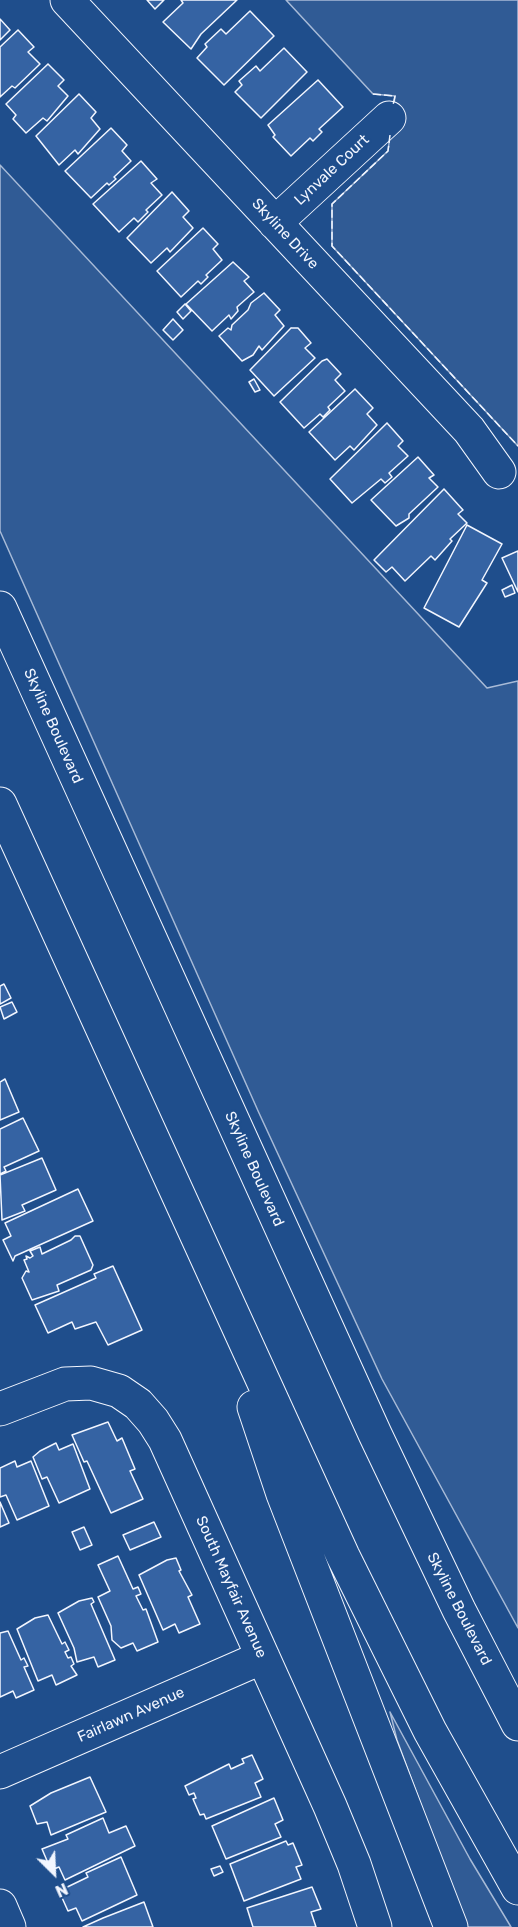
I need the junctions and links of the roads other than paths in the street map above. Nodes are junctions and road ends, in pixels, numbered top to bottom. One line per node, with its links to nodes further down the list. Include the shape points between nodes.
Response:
1 (67, 0): 3 (main road, Skyline Drive)
2 (389, 118): 3 (main road, Lynvale Court)
3 (275, 223): 4 (main road, Skyline Drive, via 469,430)
4 (499, 472)
5 (0, 609): 10 (main road, Skyline Boulevard, via 384,1454)
6 (0, 804): 7 (main road)
7 (209, 1265): 12 (main road, via 396,1664); 16 (main road, via 283,1494)
8 (4, 1398): 9 (main road, South Mayfair Avenue, via 65,1384 91,1383 119,1391 138,1404 165,1440)
9 (263, 1657): 11 (main road, Fairlawn Avenue); 15 (main road, South Mayfair Avenue, via 350,1854)
10 (518, 1724)
11 (0, 1772)
12 (518, 1888)
13 (0, 1906): 14 (main road)
14 (9, 1927)
15 (375, 1927)
16 (451, 1927)

